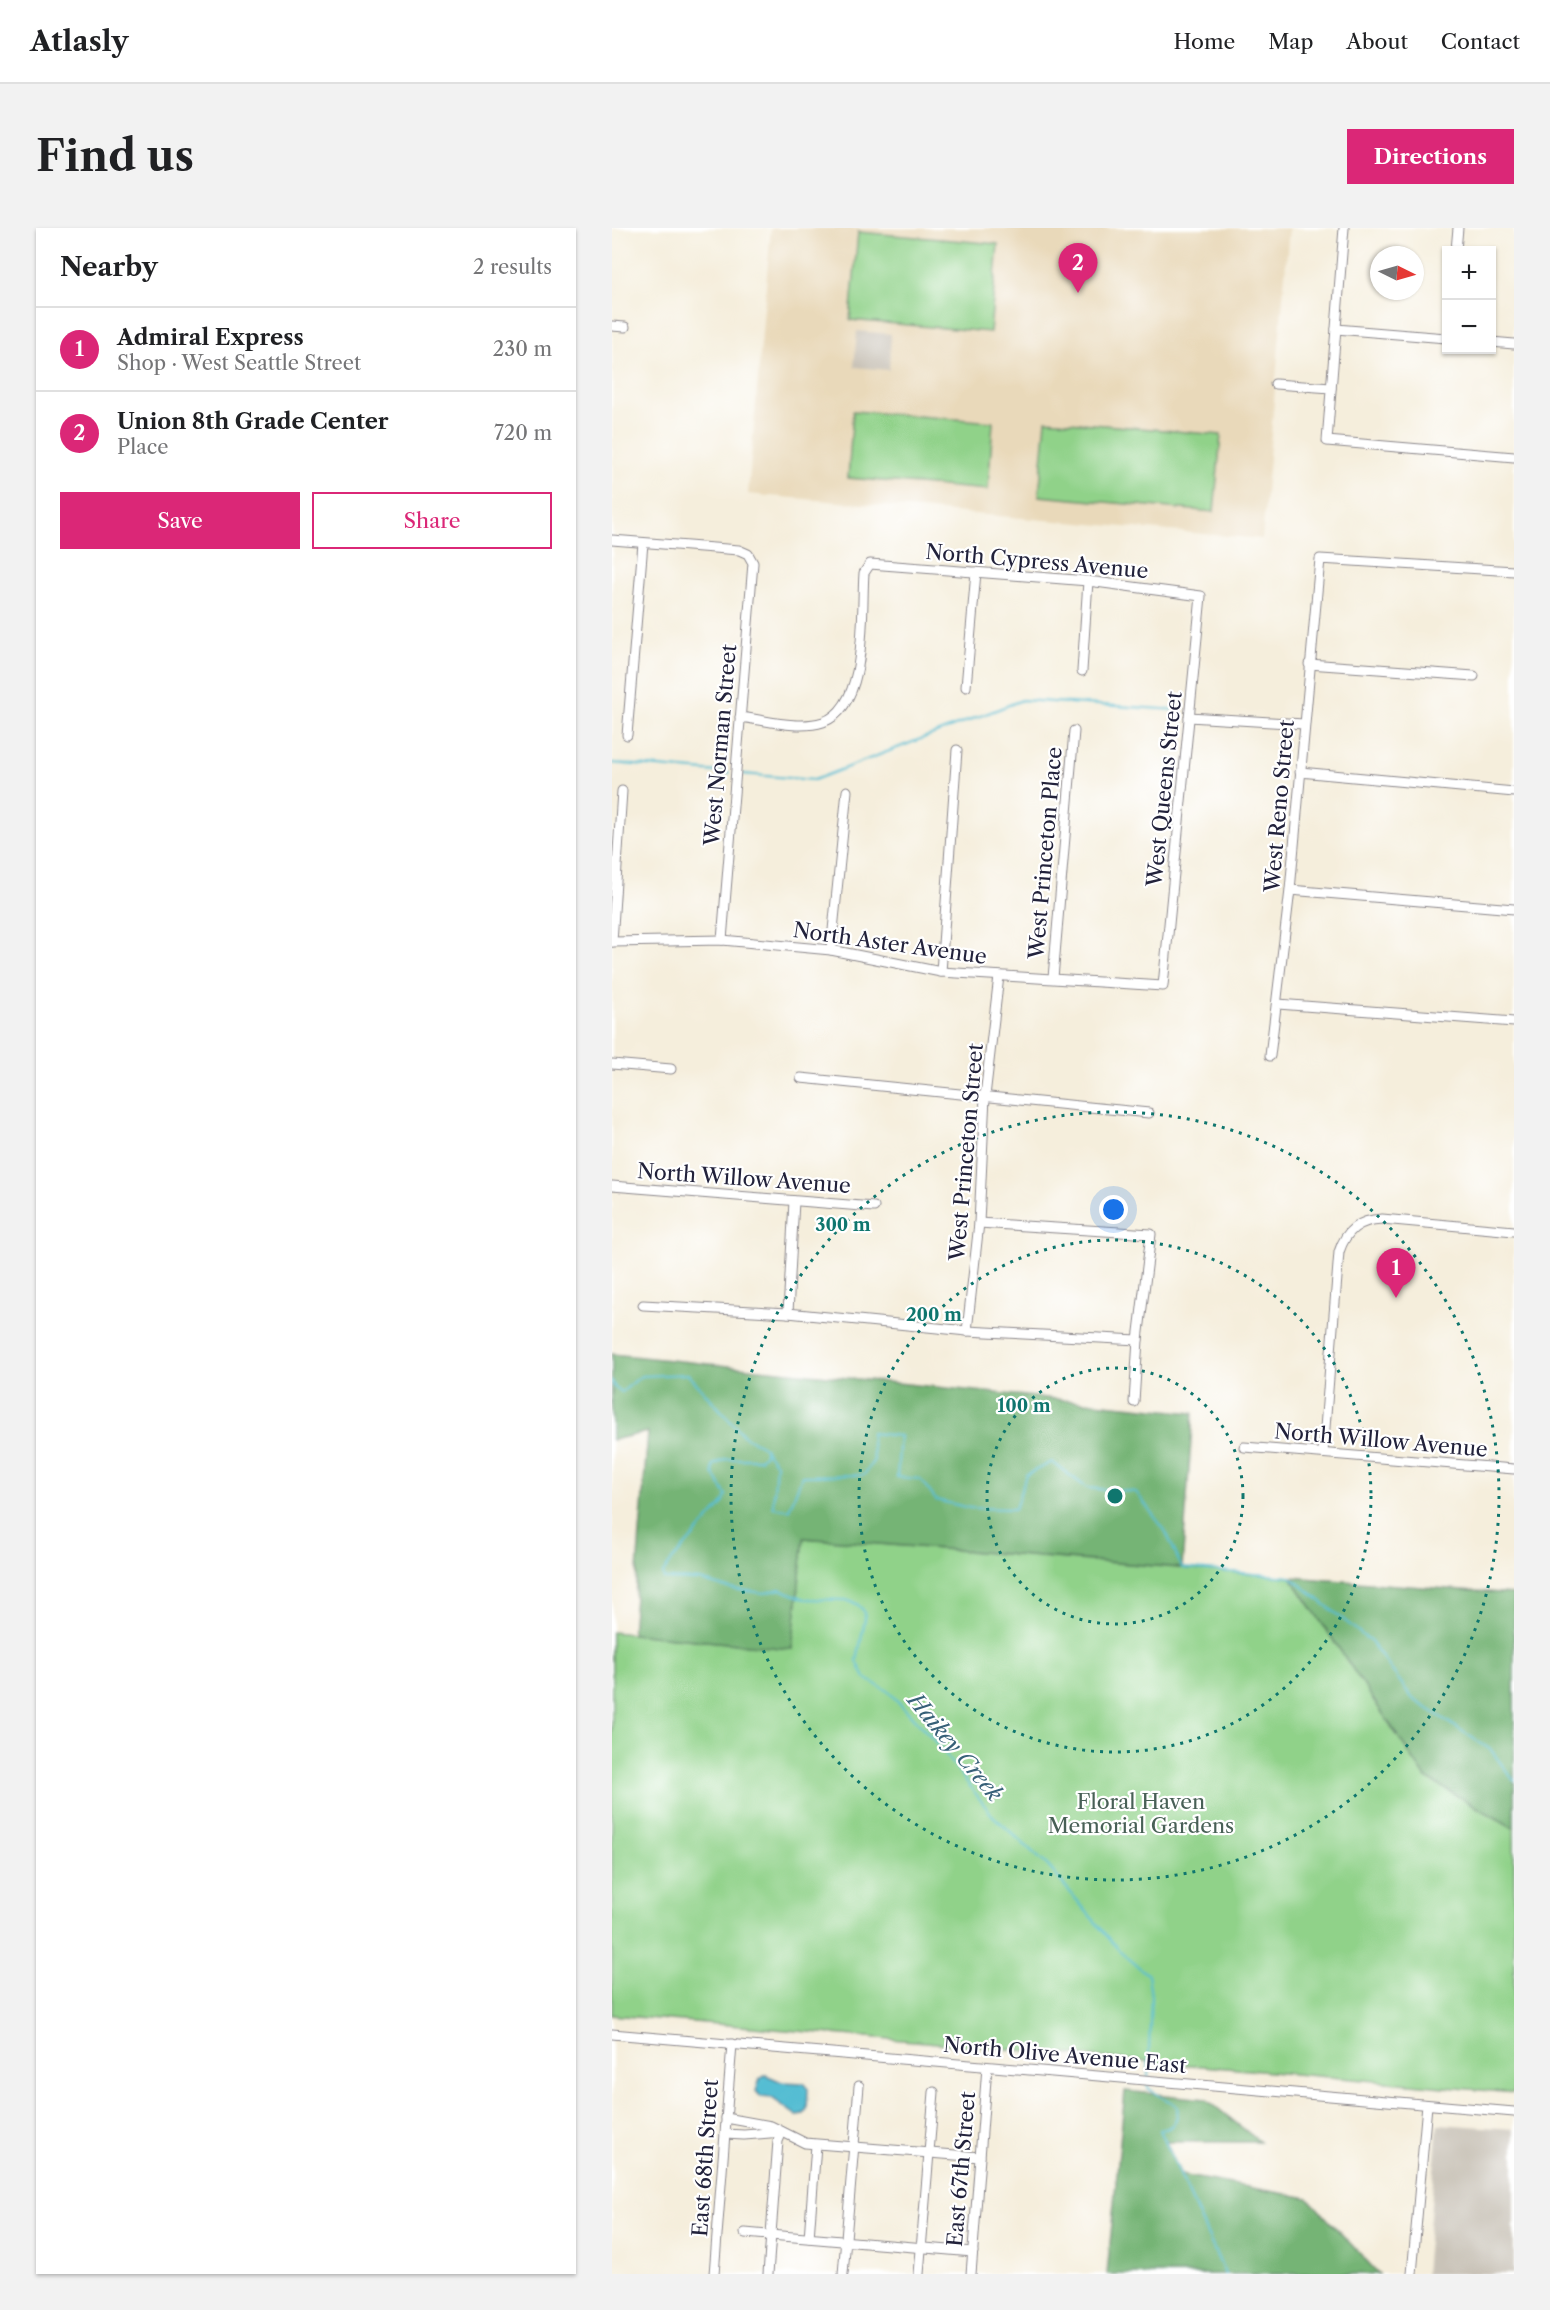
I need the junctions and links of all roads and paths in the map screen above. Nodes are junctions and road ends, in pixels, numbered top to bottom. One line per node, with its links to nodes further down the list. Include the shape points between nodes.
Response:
1 (1344, 228): 6 (street)
2 (1458, 228): 3 (street)
3 (1456, 246)
4 (612, 326): 5 (street)
5 (625, 327)
6 (1336, 329): 7 (street); 11 (street)
7 (1442, 338)
8 (1496, 342): 9 (street)
9 (1514, 344)
10 (1275, 384): 11 (street)
11 (1331, 388): 12 (street, via 1327,441)
12 (1514, 457)
13 (612, 540): 14 (street)
14 (643, 543): 23 (street, West Norman Street, via 739,550 748,554 754,568); 27 (street)
15 (1514, 571): 19 (street, West Reno Street, via 1320,559)
16 (976, 572): 17 (street, North Cypress Avenue); 22 (street); 23 (street, North Cypress Avenue, via 870,564 864,573 858,671 851,694 840,709 824,722 798,725)
17 (1088, 581): 18 (street, North Cypress Avenue); 20 (street)
18 (1201, 596): 24 (street, West Queens Street)
19 (1309, 664): 21 (street); 25 (street, West Reno Street)
20 (1082, 671)
21 (1474, 676)
22 (966, 687)
23 (740, 717): 35 (street, West Norman Street)
24 (1189, 717): 25 (street); 41 (street, West Queens Street)
25 (1304, 724): 29 (street, West Reno Street)
26 (1074, 731): 40 (street, West Princeton Place)
27 (627, 735)
28 (957, 750): 38 (street)
29 (1300, 772): 32 (street); 33 (street, West Reno Street)
30 (622, 791): 36 (street)
31 (847, 791): 37 (street)
32 (1514, 792)
33 (1290, 890): 34 (street); 42 (street, West Reno Street)
34 (1514, 909)
35 (722, 940): 36 (street, North Aster Avenue); 37 (street, North Aster Avenue)
36 (612, 942)
37 (831, 950): 38 (street, North Aster Avenue)
38 (941, 972): 39 (street, North Aster Avenue)
39 (999, 976): 40 (street, North Aster Avenue); 48 (street, West Princeton Street)
40 (1053, 978): 41 (street, North Aster Avenue)
41 (1162, 987)
42 (1278, 1004): 43 (street); 44 (street, West Reno Street)
43 (1514, 1022)
44 (1270, 1056)
45 (612, 1064): 46 (street)
46 (670, 1069)
47 (801, 1078): 48 (street)
48 (985, 1096): 49 (street); 53 (street, West Princeton Street)
49 (1149, 1113)
50 (612, 1186): 51 (street, North Willow Avenue)
51 (794, 1201): 52 (street, North Willow Avenue); 56 (street)
52 (874, 1207)
53 (979, 1223): 57 (street, West Princeton Street); 58 (street, via 1151,1234)
54 (1514, 1231): 61 (street, via 1371,1219 1354,1226 1339,1252)
55 (643, 1305): 56 (street)
56 (788, 1313): 57 (street)
57 (968, 1331): 58 (street)
58 (1138, 1340): 59 (street)
59 (1134, 1402)
60 (1244, 1447): 61 (street, North Willow Avenue)
61 (1323, 1453): 62 (street, North Willow Avenue)
62 (1514, 1469)
63 (612, 2034): 64 (street, North Olive Avenue East)
64 (732, 2044): 65 (street, North Olive Avenue East); 70 (street, East 68th Street)
65 (987, 2067): 68 (street, North Olive Avenue East); 76 (street, East 67th Street)
66 (859, 2086): 74 (street)
67 (934, 2092): 75 (street)
68 (1427, 2106): 69 (street, North Olive Avenue East); 88 (street)
69 (1514, 2112)
70 (726, 2118): 71 (street, via 771,2126); 72 (street, East 68th Street)
71 (782, 2132): 72 (street); 73 (street); 78 (street, via 778,2141)
72 (725, 2134): 83 (street, East 68th Street)
73 (816, 2145): 74 (street); 79 (street)
74 (854, 2148): 75 (street); 80 (street)
75 (929, 2154): 76 (street); 81 (street)
76 (980, 2157): 82 (street, East 67th Street)
77 (745, 2233): 78 (street)
78 (771, 2235): 79 (street); 84 (street)
79 (809, 2238): 80 (street)
80 (846, 2241): 81 (street); 85 (street)
81 (921, 2247): 82 (street); 86 (street)
82 (973, 2252): 87 (street, East 67th Street)
83 (714, 2274)
84 (768, 2274)
85 (843, 2274)
86 (919, 2274)
87 (971, 2274)
88 (1412, 2274)

